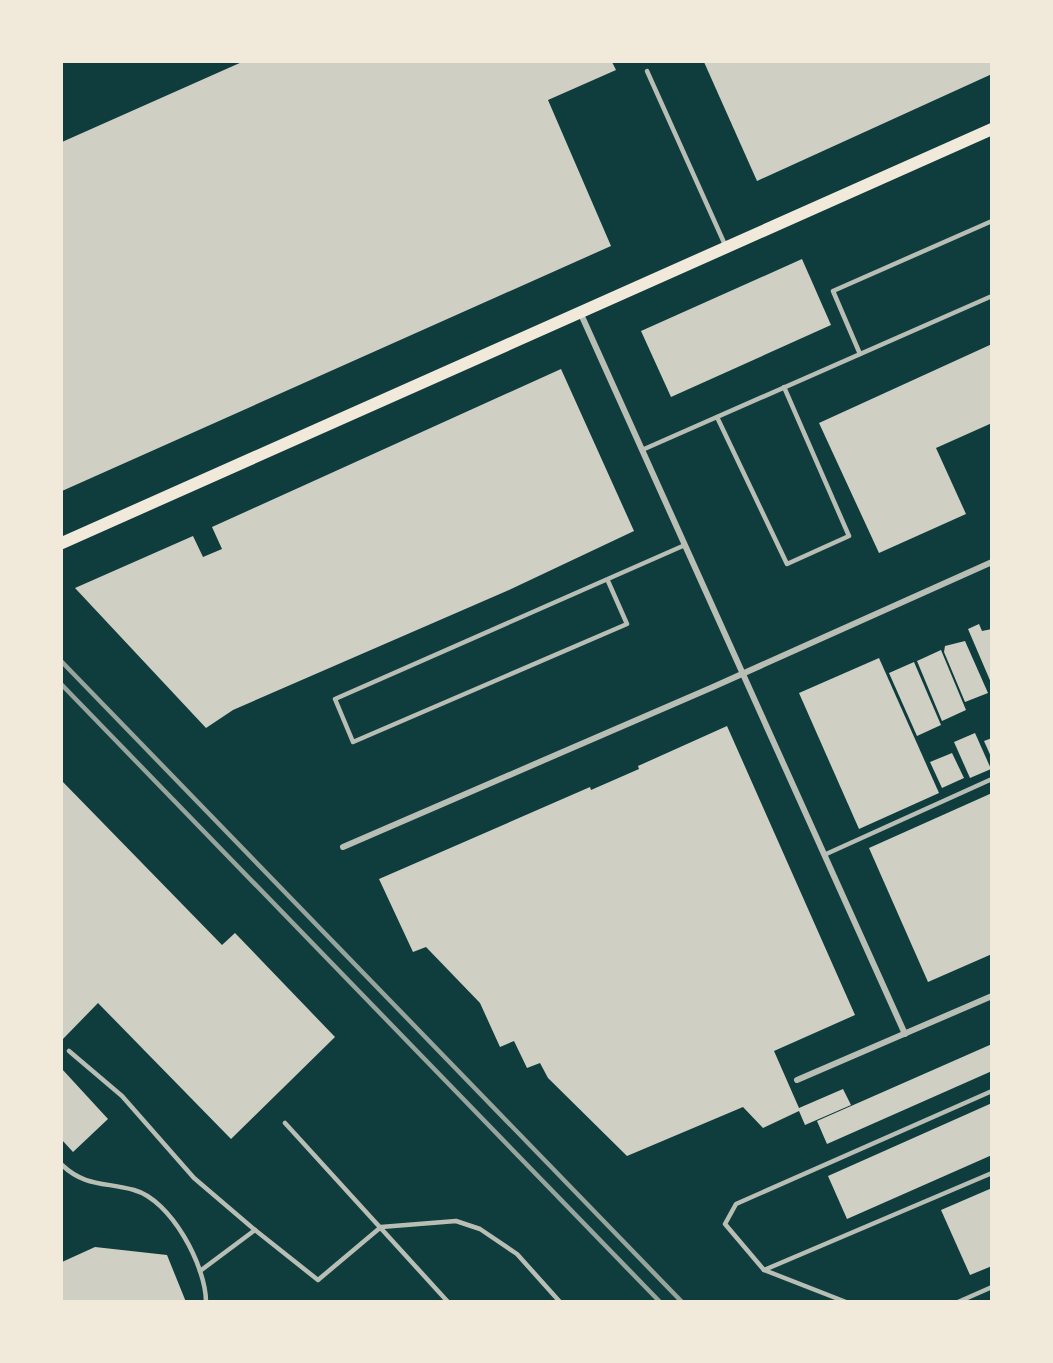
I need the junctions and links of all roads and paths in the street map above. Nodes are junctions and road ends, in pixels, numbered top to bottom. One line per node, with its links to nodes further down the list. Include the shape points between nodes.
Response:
1 (647, 71): 4 (lane)
2 (992, 129): 4 (main road)
3 (992, 222): 7 (lane, via 833,291)
4 (726, 247): 6 (main road)
5 (992, 296): 7 (lane)
6 (580, 312): 10 (street); 11 (main road)
7 (860, 354): 8 (lane)
8 (784, 387): 9 (lane); 9 (lane, via 849,536 787,564)
9 (717, 417): 10 (lane)
10 (642, 450): 12 (street)
11 (62, 543)
12 (685, 545): 14 (lane); 15 (street)
13 (992, 562): 15 (street)
14 (608, 581): 14 (lane, via 335,699 353,742 627,624)
15 (743, 674): 17 (street); 18 (street)
16 (992, 779): 18 (lane)
17 (343, 847)
18 (824, 855): 20 (street)
19 (992, 996): 20 (street)
20 (905, 1034): 22 (street)
21 (69, 1051): 28 (lane, via 122,1096 195,1178)
22 (797, 1080)
23 (992, 1091): 29 (lane, via 736,1204 725,1224)
24 (285, 1123): 27 (lane)
25 (62, 1165): 30 (lane, via 75,1177 136,1190 157,1202 179,1228)
26 (992, 1173): 29 (lane)
27 (381, 1227): 28 (lane, via 318,1281); 33 (lane); 34 (lane, via 456,1221 480,1229 517,1254)
28 (255, 1230): 30 (lane)
29 (764, 1270): 35 (lane)
30 (200, 1271): 32 (lane, via 206,1284)
31 (992, 1287): 36 (lane)
32 (206, 1302)
33 (448, 1302)
34 (560, 1302)
35 (846, 1302)
36 (958, 1302)

